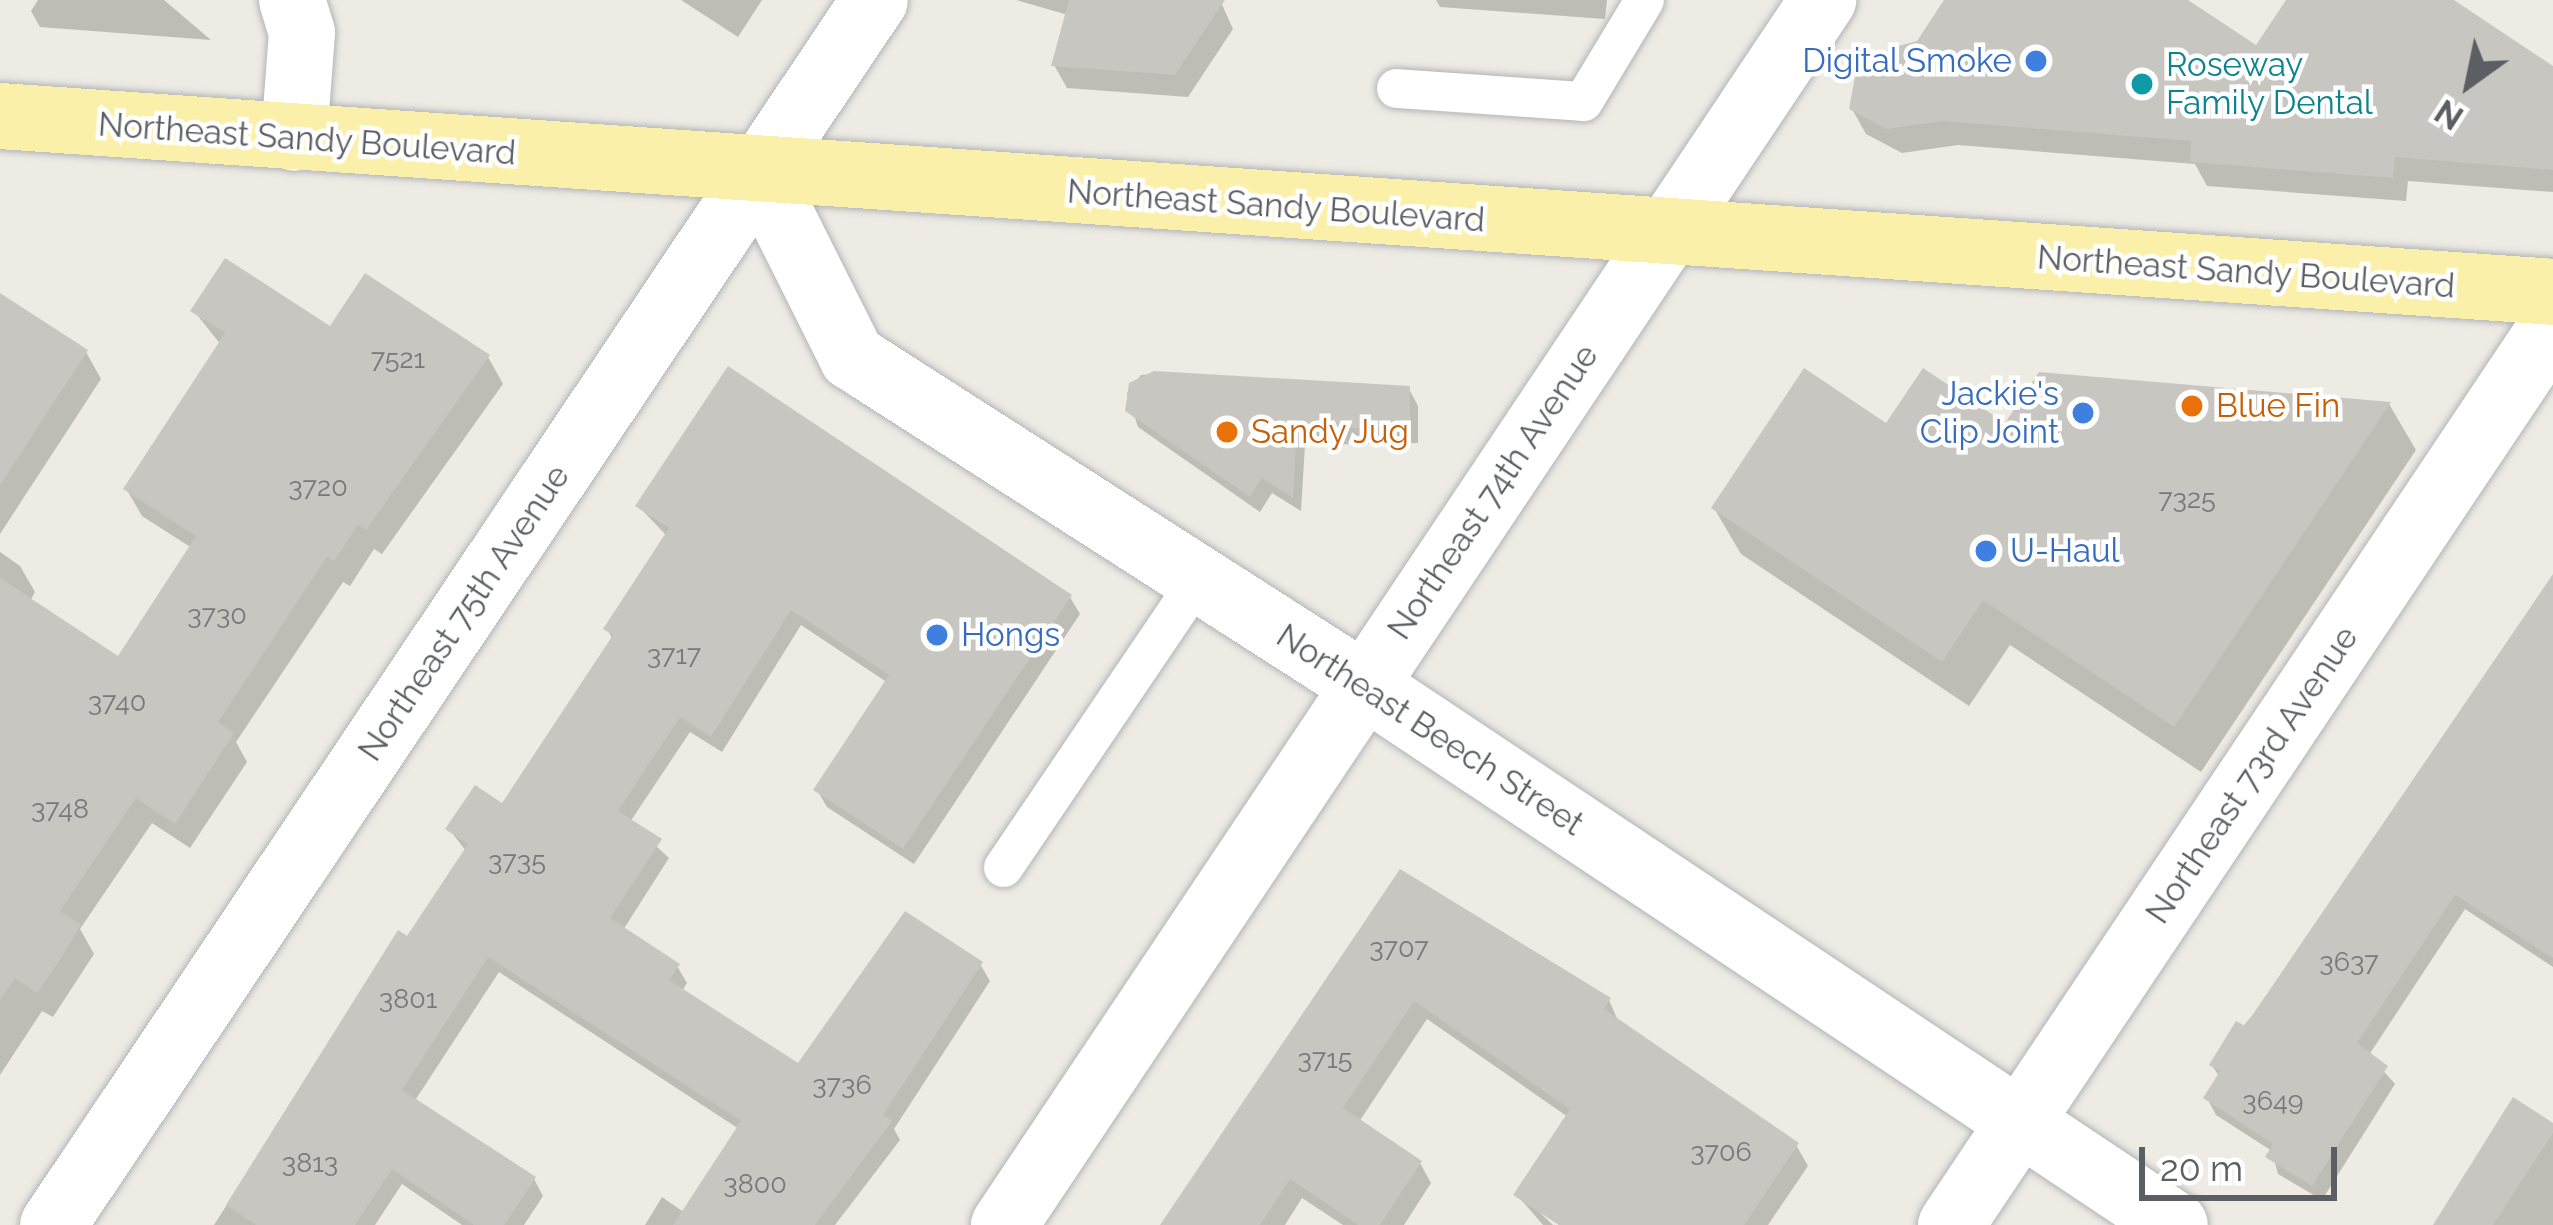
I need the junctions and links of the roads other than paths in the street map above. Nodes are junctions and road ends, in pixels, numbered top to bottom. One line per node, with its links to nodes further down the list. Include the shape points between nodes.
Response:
1 (292, 0): 7 (street, via 302,33)
2 (875, 0): 8 (street, Northeast 75th Avenue)
3 (1644, 0): 5 (lane, via 1583,101)
4 (1823, 0): 9 (street, Northeast 74th Avenue)
5 (1396, 88)
6 (0, 116): 7 (main road, Northeast Sandy Boulevard)
7 (294, 138): 8 (main road, Northeast Sandy Boulevard)
8 (760, 172): 9 (main road, Northeast Sandy Boulevard); 12 (street, Northeast Beech Street, via 852,357); 16 (street, Northeast 75th Avenue)
9 (1667, 232): 10 (main road, Northeast Sandy Boulevard); 13 (street, Northeast 74th Avenue)
10 (2553, 292)
11 (2553, 325): 15 (street, Northeast 73rd Avenue)
12 (1198, 579): 13 (street, Northeast Beech Street); 14 (lane)
13 (1364, 685): 15 (street, Northeast Beech Street); 17 (street, Northeast 74th Avenue)
14 (1004, 867)
15 (2020, 1123): 18 (street, Northeast 73rd Avenue); 19 (street, Northeast Beech Street)
16 (53, 1225)
17 (1004, 1225)
18 (1952, 1225)
19 (2175, 1225)

